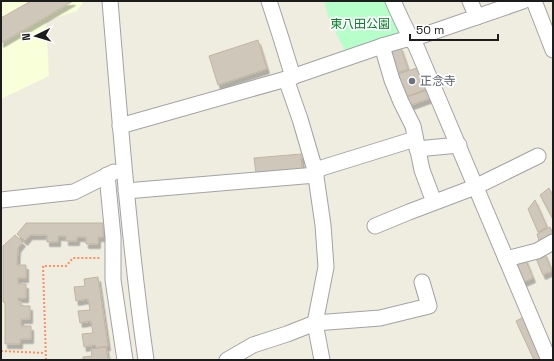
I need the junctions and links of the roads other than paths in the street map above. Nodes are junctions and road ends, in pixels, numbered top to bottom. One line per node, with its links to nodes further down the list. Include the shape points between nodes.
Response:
1 (110, 1): 12 (street)
2 (269, 1): 11 (street, via 281,38)
3 (393, 1): 8 (street)
4 (470, 1): 7 (street)
5 (523, 1): 7 (street)
6 (534, 1): 10 (street)
7 (477, 17): 8 (street)
8 (410, 38): 9 (street); 14 (street, via 416,46)
9 (382, 46): 11 (street); 13 (street, via 392,80 413,126)
10 (553, 50)
11 (289, 78): 12 (street); 17 (street)
12 (120, 126): 16 (street)
13 (416, 144): 14 (street); 17 (street); 22 (street)
14 (459, 145): 19 (street)
15 (538, 156): 19 (street)
16 (124, 167): 18 (street); 20 (street)
17 (316, 173): 20 (street); 29 (street, via 326,267)
18 (107, 175): 21 (street, via 74,192); 26 (street)
19 (475, 187): 22 (street); 27 (street)
20 (126, 191): 25 (street)
21 (1, 200)
22 (434, 202): 23 (street)
23 (375, 226)
24 (553, 242): 27 (street, via 537,251)
25 (133, 252): 26 (street); 31 (street)
26 (113, 256): 30 (street, via 113,280)
27 (506, 259): 34 (street)
28 (422, 282): 29 (street, via 429,306 380,318)
29 (315, 323): 32 (street, via 253,345); 33 (street)
30 (125, 360)
31 (146, 360)
32 (227, 360)
33 (322, 360)
34 (549, 360)

